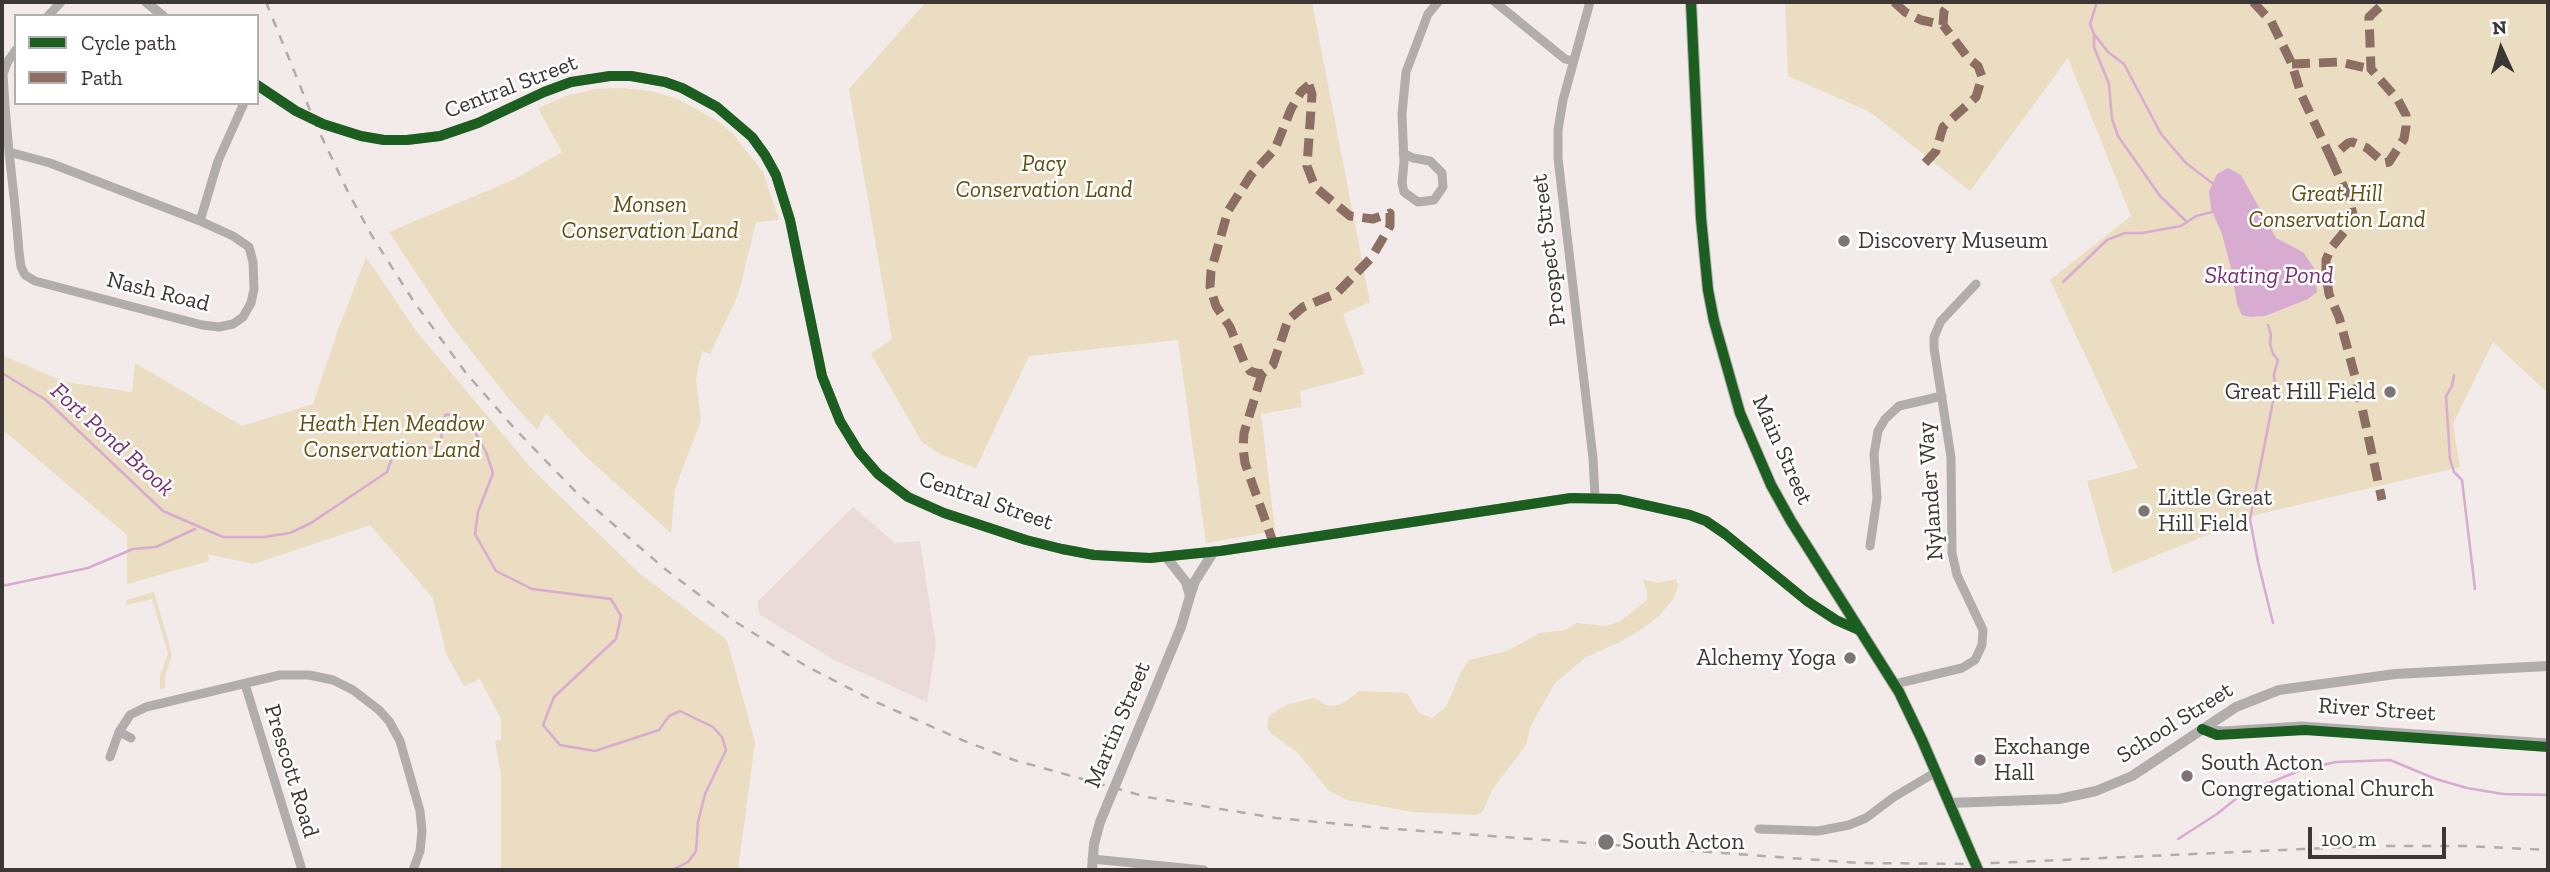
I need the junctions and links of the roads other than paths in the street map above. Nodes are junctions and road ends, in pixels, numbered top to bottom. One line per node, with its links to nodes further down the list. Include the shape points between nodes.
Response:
1 (146, 2): 6 (street)
2 (1438, 2): 12 (street, via 1428,14 1406,72)
3 (1494, 2): 8 (street)
4 (1590, 2): 8 (street, Prospect Street)
5 (1691, 2): 21 (main road, Main Street, via 1701,218 1714,321 1740,413 1772,485)
6 (161, 14)
7 (14, 53): 11 (street, Nash Road, via 3,74)
8 (1573, 61): 16 (street, Prospect Street, via 1558,130 1558,158)
9 (259, 86): 19 (street, Central Street, via 323,124 384,140 440,136 544,92 591,78 648,79 699,96 752,137 776,175 790,220 822,376 840,421 878,474 919,503 1026,540 1094,555)
10 (243, 105): 13 (street, via 218,161)
11 (9, 152): 13 (street, Nash Road, via 50,163); 13 (street, Nash Road, via 21,267 35,281 202,325 233,324 243,317 254,289 249,247)
12 (1403, 153): 12 (street, via 1404,192 1418,202 1434,200 1443,187 1442,173 1430,161)
13 (200, 221)
14 (1976, 284): 15 (street, Nylander Way, via 1936,331 1934,354)
15 (1942, 396): 17 (street, via 1899,406 1881,424 1874,446 1877,498); 24 (street, Nylander Way, via 1951,457 1953,560 1983,630 1982,645 1975,660 1962,668)
16 (1595, 497): 18 (street, Central Street); 21 (street, Central Street, via 1706,521 1807,601)
17 (1870, 546)
18 (1214, 551): 19 (street, Central Street); 20 (street, Martin Street)
19 (1167, 558): 20 (street, via 1186,582)
20 (1189, 596): 33 (street, Martin Street, via 1181,627 1100,822)
21 (1861, 631): 24 (main road, Main Street)
22 (2548, 666): 25 (street, School Street, via 2403,673 2289,688 2246,701)
23 (245, 684): 26 (street, via 146,707 130,715); 34 (street, Prescott Road); 35 (street, via 280,675 333,680 368,701 389,721 400,741 420,811 420,851)
24 (1895, 684): 30 (main road, Main Street)
25 (2202, 729): 28 (street, River Street, via 2301,726); 31 (street, School Street, via 2132,776 2087,794)
26 (119, 732): 27 (street); 29 (street)
27 (131, 738)
28 (2548, 743)
29 (110, 757)
30 (1936, 772): 31 (main road, Main Street); 32 (street, via 1849,825 1815,832)
31 (1950, 803): 37 (main road, Main Street, bridge)
32 (1759, 829)
33 (1092, 865): 36 (street)
34 (302, 870)
35 (413, 870)
36 (1204, 870)
37 (1978, 870)

